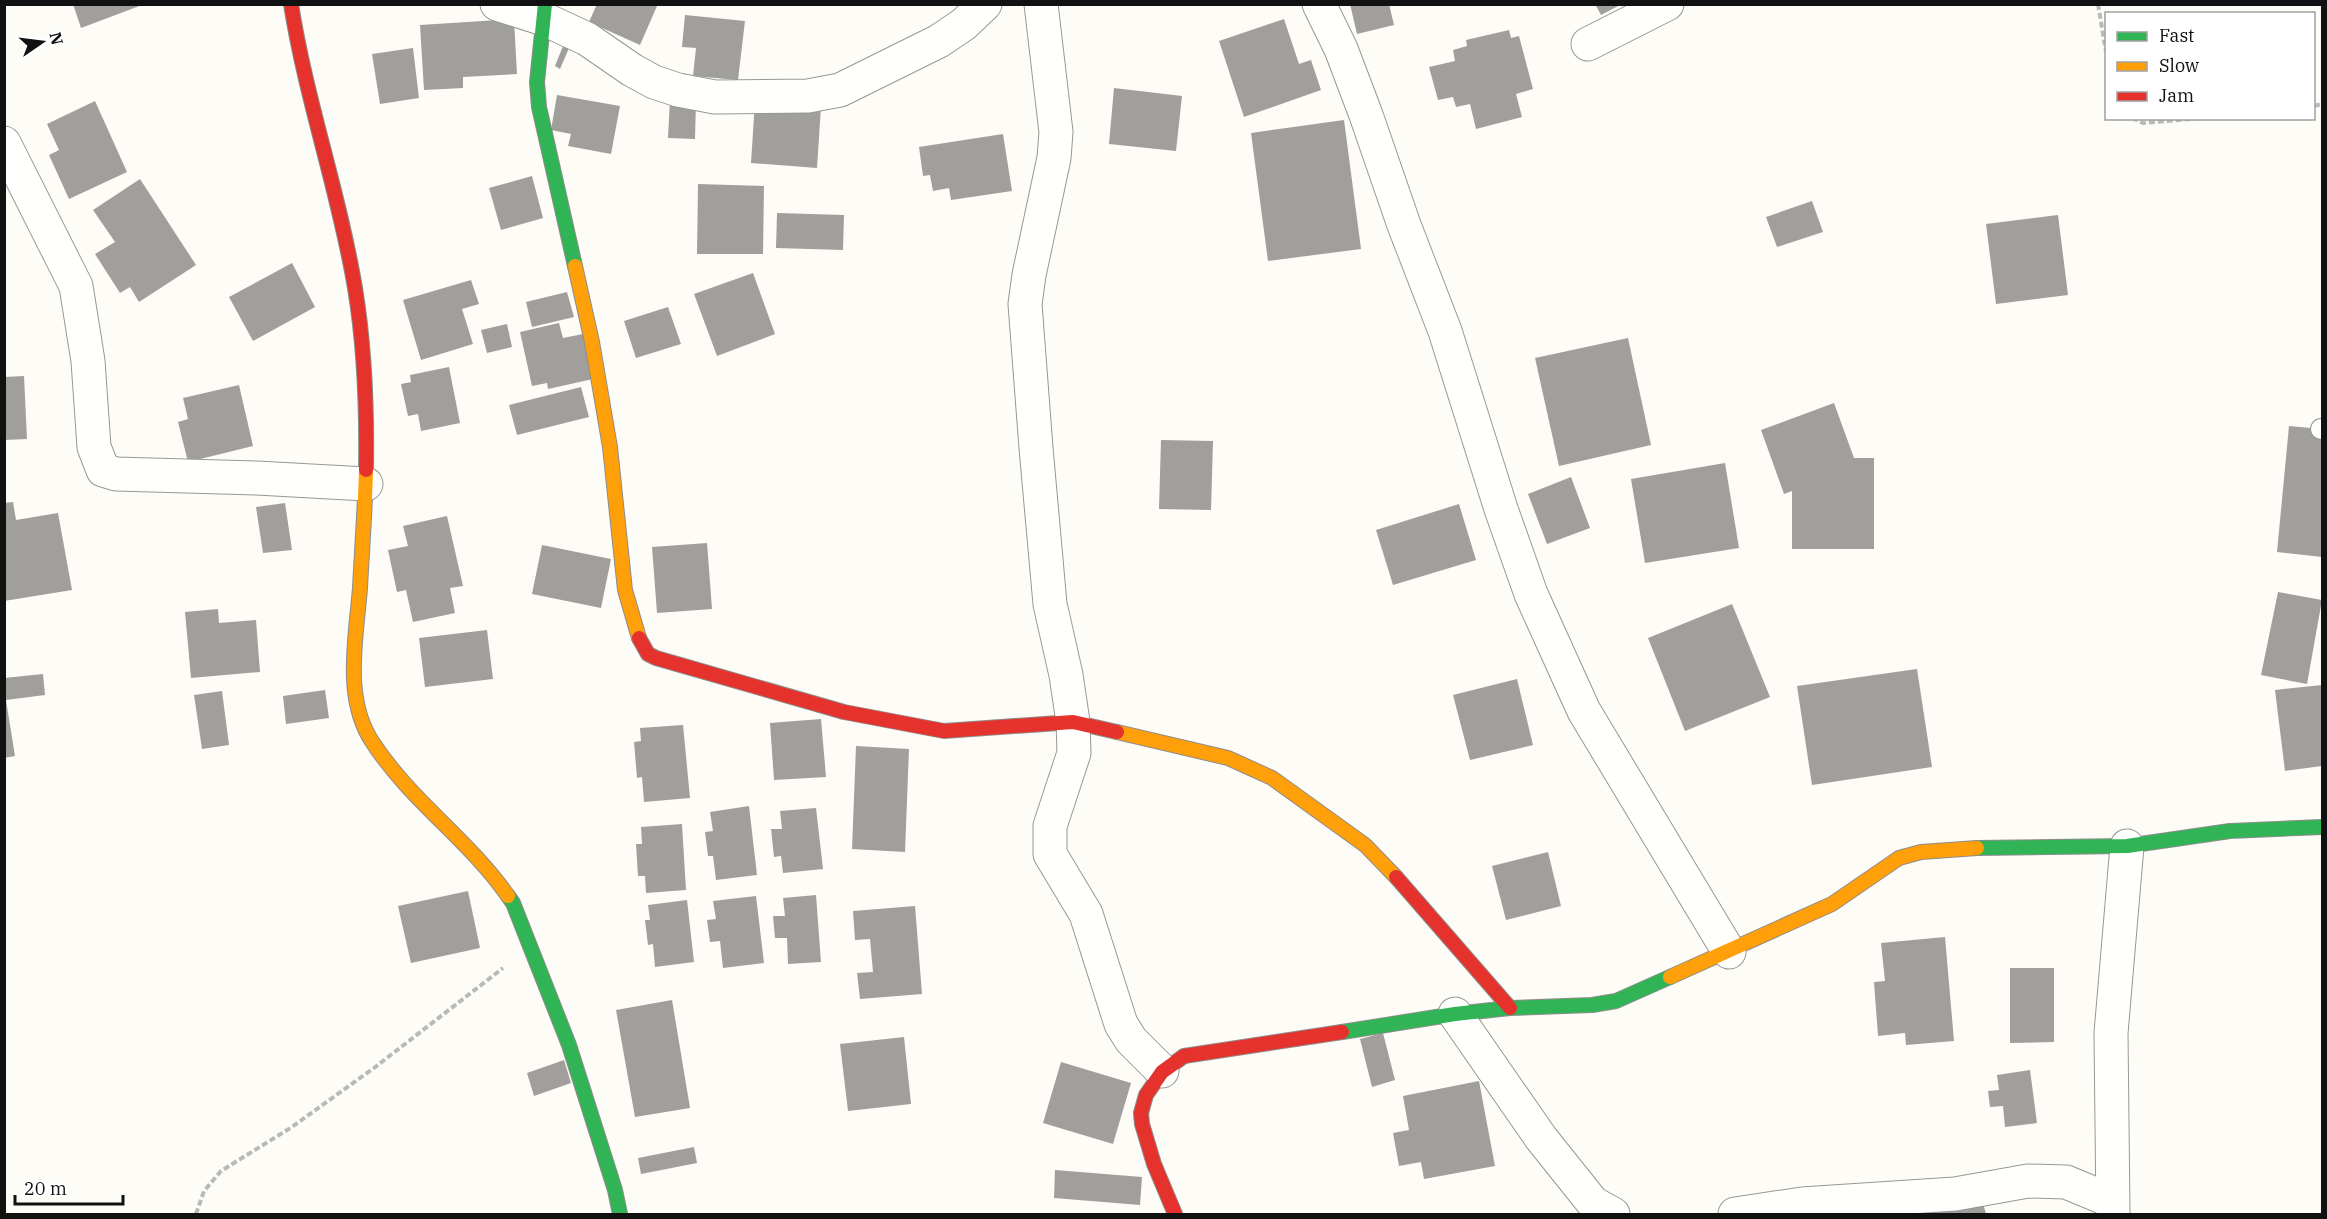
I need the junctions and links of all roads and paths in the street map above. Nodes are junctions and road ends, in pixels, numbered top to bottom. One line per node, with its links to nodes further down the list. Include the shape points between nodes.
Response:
1 (291, 4): 14 (street, via 355,288 365,370)
2 (497, 4): 8 (street)
3 (985, 4): 8 (street, via 939,41 895,64 840,90 808,96 715,97 678,90 632,70)
4 (1041, 4): 15 (street, via 1056,132 1025,304 1050,604)
5 (1319, 4): 19 (street, via 1341,49 1445,331 1531,594 1584,711)
6 (1667, 4): 9 (street)
7 (2098, 4): 10 (path)
8 (545, 12): 15 (street, via 537,82 539,107 592,342 610,447 625,590 642,647 656,658 844,712 944,731)
9 (1588, 44)
10 (2105, 46)
11 (2136, 120): 12 (path)
12 (2180, 120)
13 (4, 143): 14 (street, via 76,286 88,361 94,447 103,471)
14 (366, 484): 18 (street, via 354,678 363,726 408,789 501,884)
15 (1073, 722): 20 (street, via 1228,758 1272,778 1365,845); 22 (street, via 1074,753 1050,826 1050,854 1086,914 1121,1024)
16 (2322, 827): 17 (street, via 2230,831)
17 (2127, 846): 19 (street, via 1974,848 1909,854 1832,904); 23 (street, via 2112,1033)
18 (530, 947): 24 (path, via 292,1127 221,1172 204,1191); 25 (street, via 569,1045)
19 (1729, 952): 20 (street, via 1616,1001)
20 (1510, 1008): 21 (street)
21 (1455, 1014): 22 (street, via 1184,1056); 27 (street, via 1541,1138 1593,1203)
22 (1162, 1071): 26 (street, via 1147,1095 1142,1113 1145,1136)
23 (2112, 1208): 28 (street, via 2066,1182 2028,1181 1955,1194 1802,1204)
24 (196, 1215)
25 (620, 1215)
26 (1175, 1215)
27 (1613, 1215)
28 (1736, 1215)

